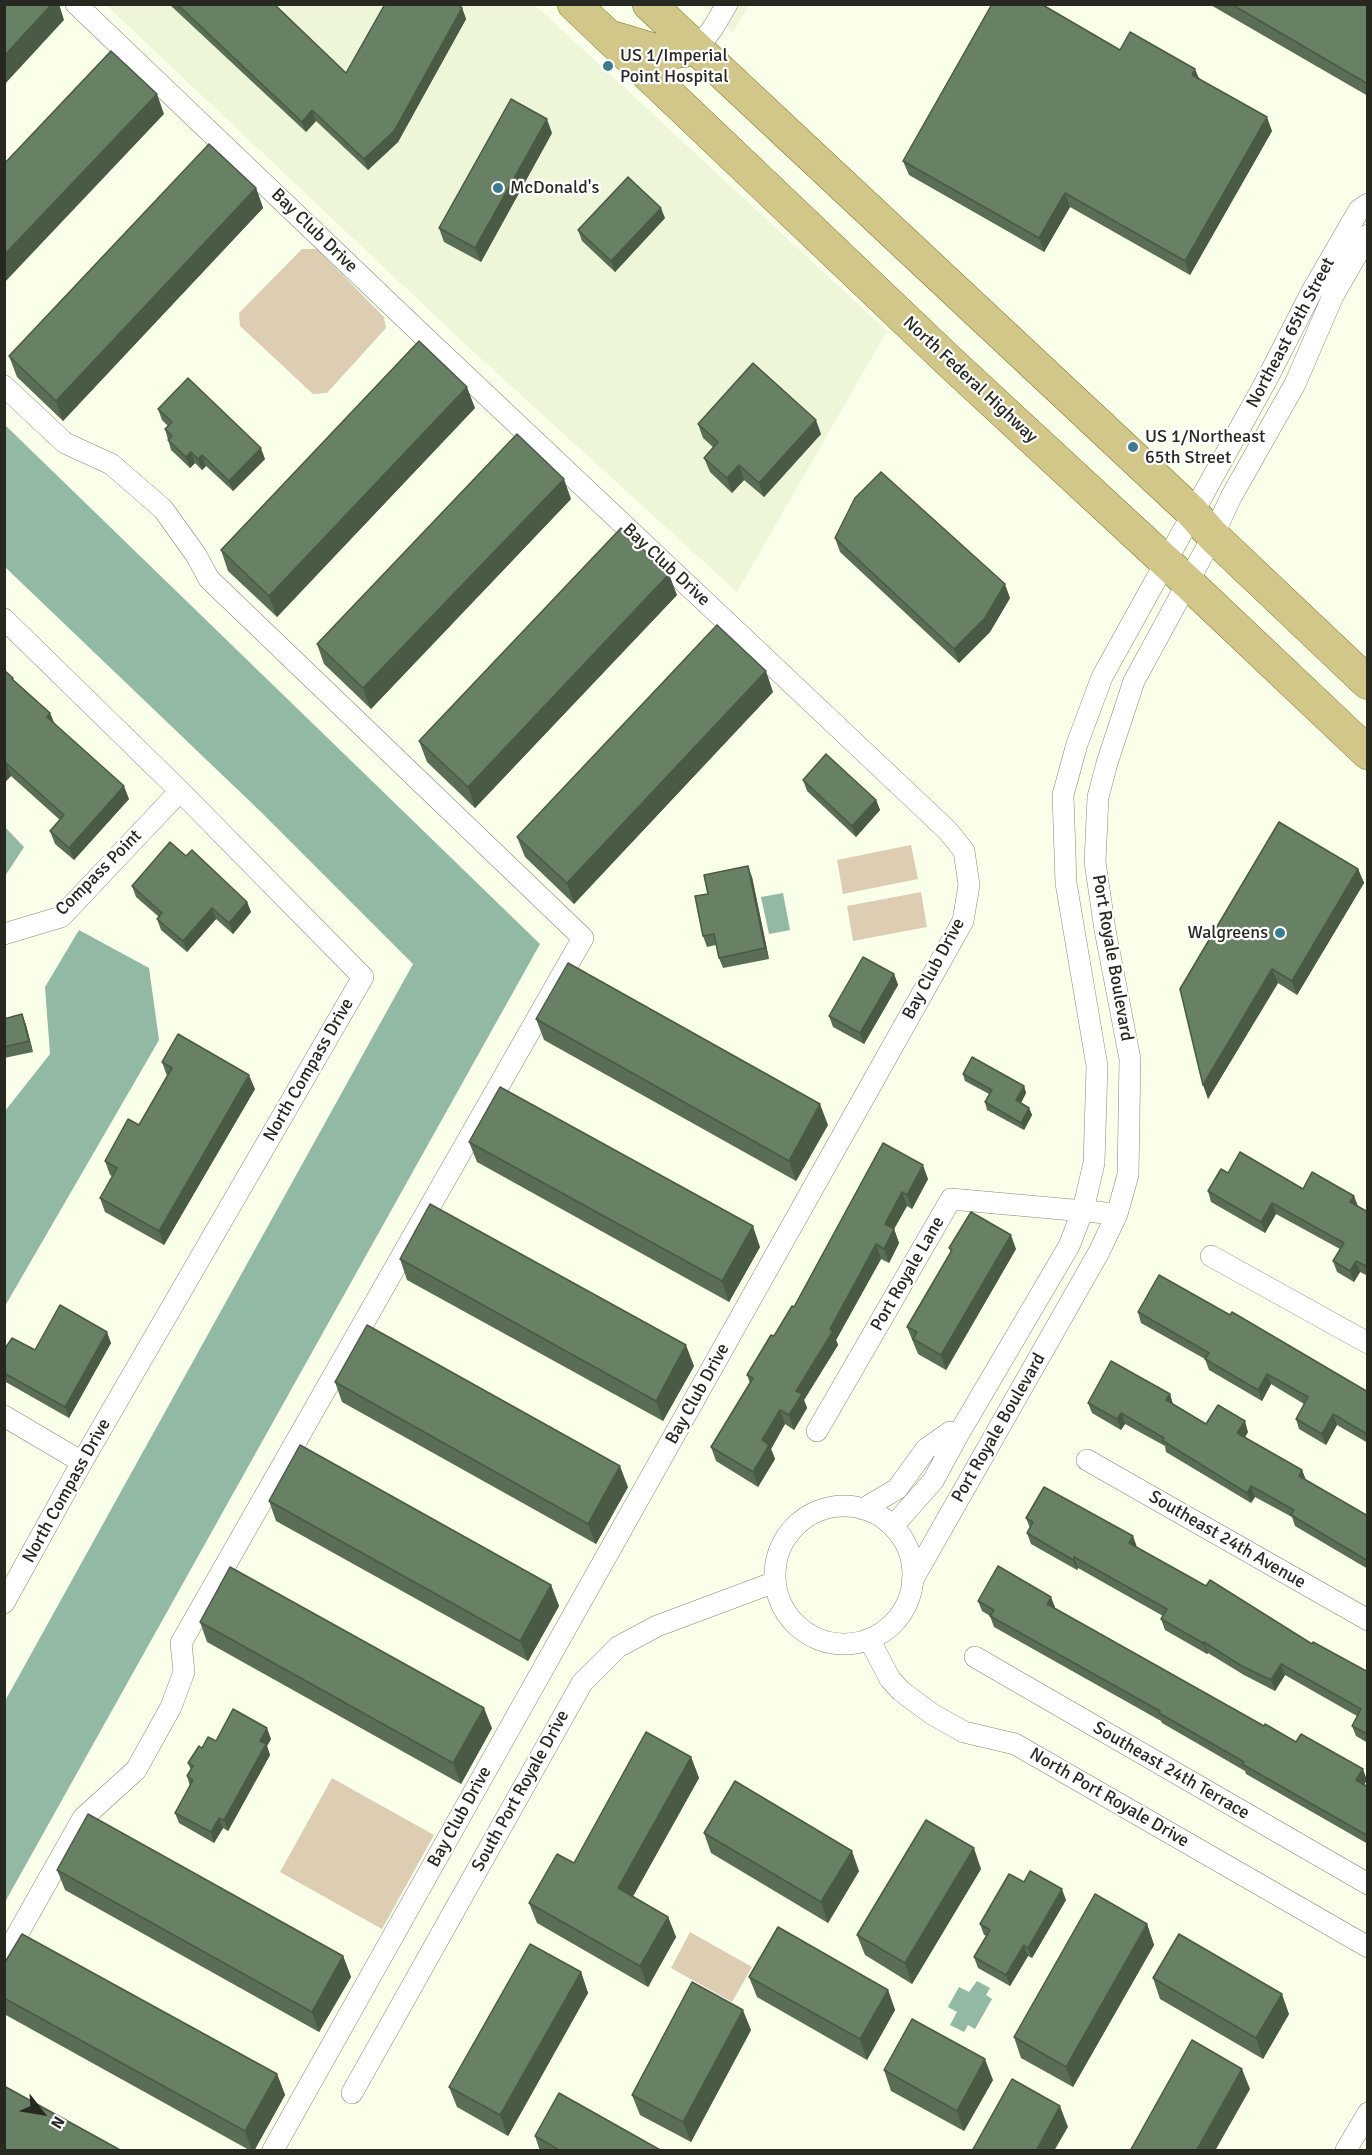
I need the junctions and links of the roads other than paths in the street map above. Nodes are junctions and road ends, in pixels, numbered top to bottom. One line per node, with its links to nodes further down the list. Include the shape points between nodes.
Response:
1 (76, 4): 42 (street, Bay Club Drive, via 948,831 964,851 969,885 963,921)
2 (574, 4): 5 (main road, North Federal Highway)
3 (727, 4): 6 (street)
4 (665, 11): 6 (main road)
5 (607, 36): 6 (main road, via 654,50); 7 (main road, North Federal Highway)
6 (697, 49): 8 (main road)
7 (649, 76): 8 (main road, via 668,64 680,63 695,64); 13 (main road, North Federal Highway)
8 (724, 76): 12 (main road)
9 (1368, 204): 12 (street, Northeast 65th Street, via 1359,210 1312,291 1266,381)
10 (1368, 235): 12 (street, Port Royale Boulevard, via 1333,296 1295,384 1231,497)
11 (4, 386): 39 (street, via 65,443 111,464 163,509 209,579 583,938 182,1643 184,1672 171,1707 136,1770 83,1818)
12 (1202, 524): 13 (street, Port Royale Boulevard); 13 (street, Northeast 65th Street); 15 (main road)
13 (1176, 572): 16 (main road, North Federal Highway); 19 (street, Port Royale Boulevard, via 1102,677 1063,795 1066,883 1097,1066 1094,1163); 20 (street, Port Royale Boulevard, via 1134,681 1098,797 1095,862 1131,1059 1128,1175)
14 (4, 619): 17 (street, North Compass Drive)
15 (1368, 683)
16 (1368, 753)
17 (180, 790): 18 (street, Compass Point, via 61,917); 27 (street, North Compass Drive, via 363,977)
18 (4, 934)
19 (1083, 1210): 20 (street, Port Royale Lane); 23 (street, Port Royale Boulevard, via 1069,1246); 25 (street, Port Royale Lane, via 951,1199)
20 (1117, 1214): 29 (street, Port Royale Boulevard)
21 (1211, 1256): 22 (street)
22 (1368, 1343)
23 (974, 1407): 28 (street, Port Royale Boulevard); 30 (street, Port Royale Boulevard, via 950,1432 914,1488)
24 (4, 1416): 27 (street)
25 (817, 1431)
26 (1087, 1460): 34 (street, Southeast 24th Avenue)
27 (81, 1462): 33 (street, North Compass Drive)
28 (939, 1469): 29 (street); 30 (street, Port Royale Boulevard, via 933,1481)
29 (968, 1484): 31 (street, Port Royale Boulevard)
30 (879, 1517): 31 (street, via 909,1553); 32 (street, via 836,1506 808,1516 795,1525 779,1551)
31 (912, 1581): 35 (street, via 897,1619)
32 (775, 1582): 35 (street, via 785,1612 807,1634 838,1644); 40 (street, South Port Royale Drive, via 657,1626 618,1647 582,1683)
33 (4, 1603)
34 (1368, 1620)
35 (869, 1639): 38 (street, North Port Royale Drive, via 890,1679 932,1714 964,1732 1015,1744)
36 (975, 1657): 37 (street, Southeast 24th Terrace)
37 (1368, 1884)
38 (1368, 1947)
39 (4, 1958)
40 (352, 2093)
41 (1368, 2113): 43 (street)
42 (273, 2151)
43 (1346, 2151)

